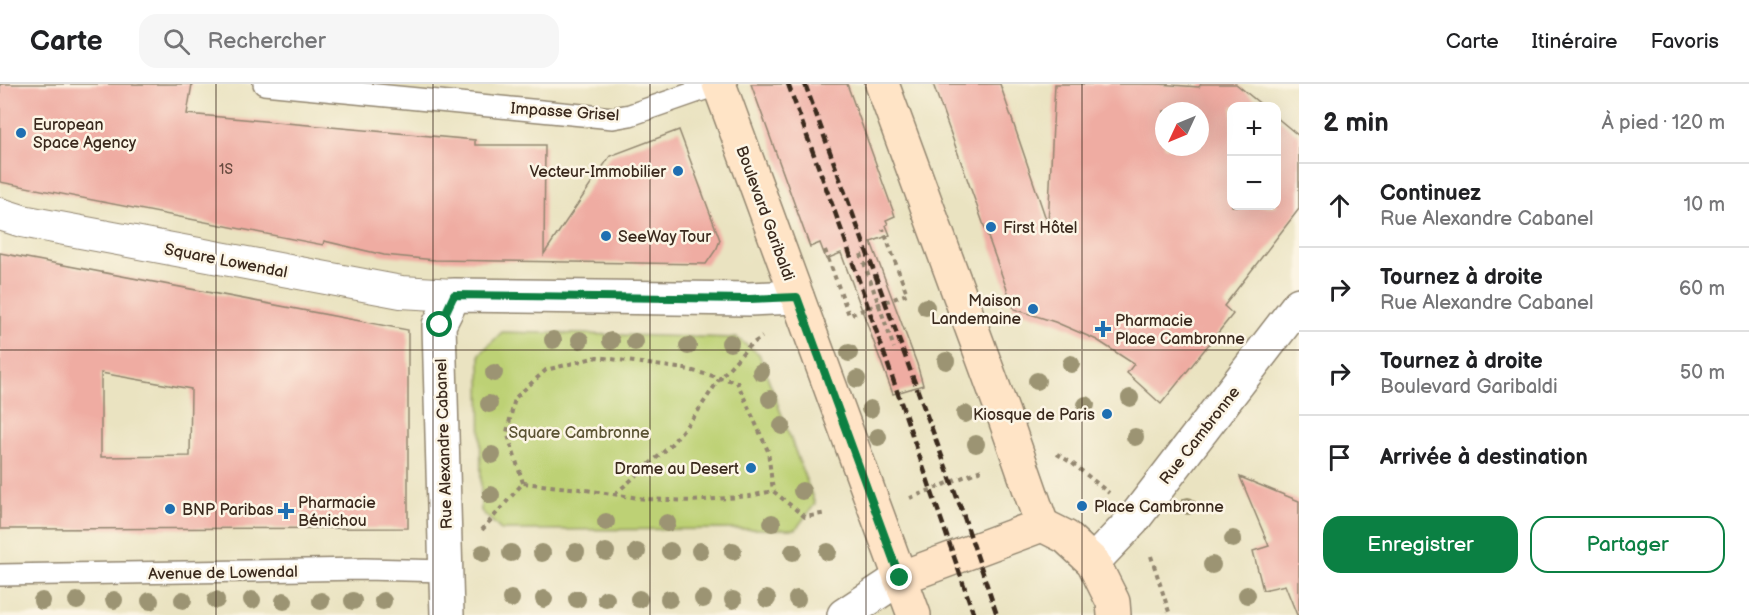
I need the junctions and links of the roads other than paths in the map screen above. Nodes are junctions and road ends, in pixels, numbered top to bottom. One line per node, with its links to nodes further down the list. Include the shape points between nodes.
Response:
1 (264, 84): 2 (lane, Impasse Grisel, via 614,118)
2 (719, 84): 6 (main road, Boulevard Garibaldi)
3 (882, 84): 8 (main road)
4 (0, 214): 5 (street, Square Lowendal, via 401,292)
5 (454, 295): 6 (street); 10 (street, Rue Alexandre Cabanel, via 440,325)
6 (797, 297): 12 (main road, Boulevard Garibaldi)
7 (1299, 304): 9 (street, Rue Cambronne, via 1133,520)
8 (1042, 525): 9 (main road, via 1066,537); 12 (main road)
9 (1093, 562): 16 (main road, via 1113,602)
10 (446, 571): 11 (lane, Avenue de Lowendal); 13 (street, Rue Alexandre Cabanel)
11 (0, 575)
12 (900, 578): 14 (street); 15 (main road)
13 (447, 615)
14 (844, 615)
15 (914, 615)
16 (1114, 615)

